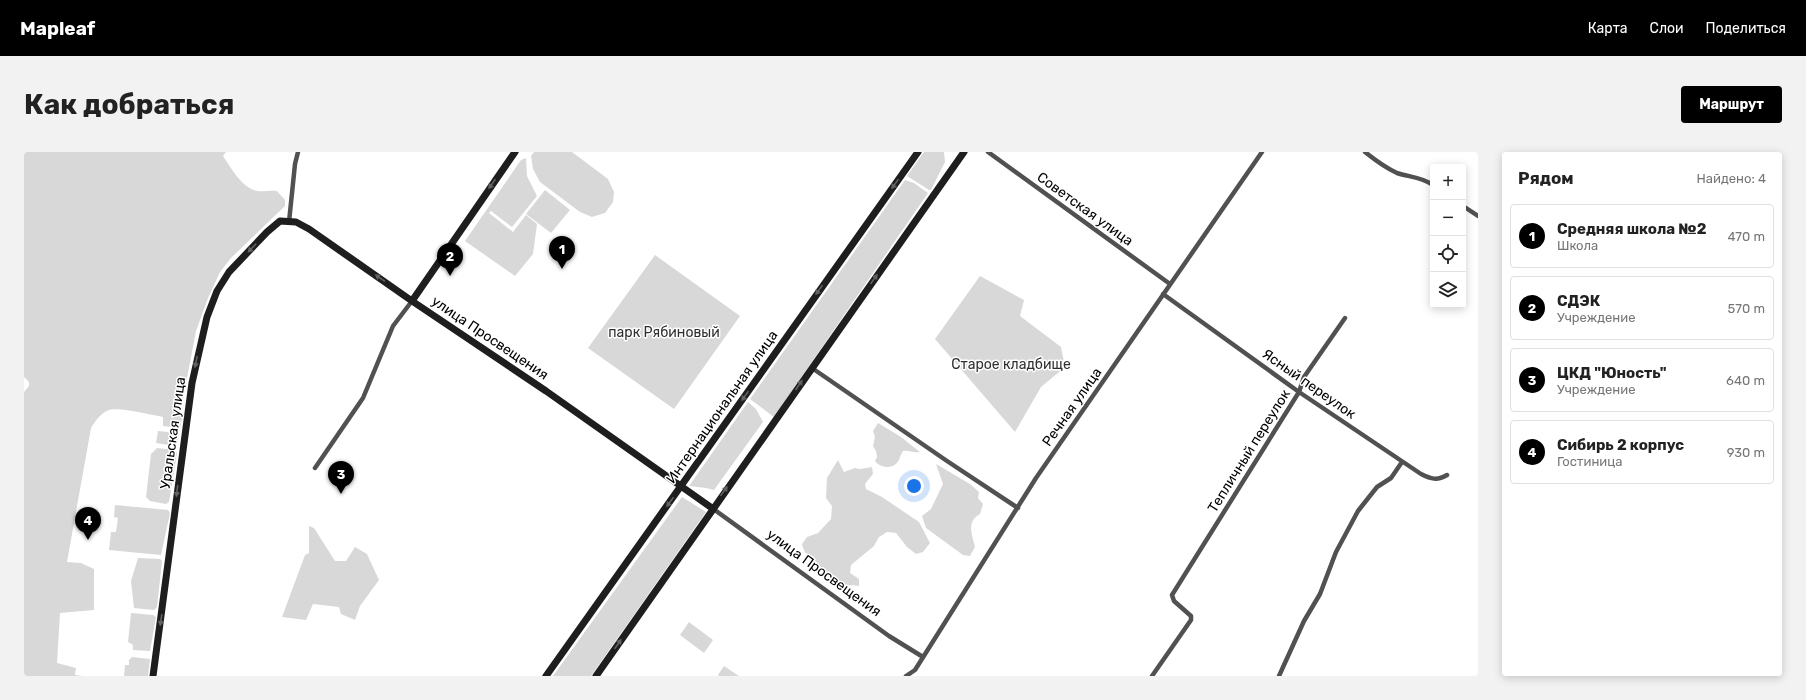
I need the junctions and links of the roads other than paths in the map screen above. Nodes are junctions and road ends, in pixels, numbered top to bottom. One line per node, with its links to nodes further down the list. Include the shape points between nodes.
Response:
1 (298, 152): 12 (street)
2 (514, 152): 15 (main road, one-way to 15)
3 (918, 152): 22 (main road, Интернациональная улица, one-way to 22)
4 (964, 152): 17 (main road, one-way to 4)
5 (988, 152): 13 (street, Советская улица)
6 (1262, 152): 13 (street, Речная улица)
7 (1365, 152): 8 (street, via 1396,172)
8 (1430, 184)
9 (1466, 208): 10 (street)
10 (1478, 216)
11 (280, 221): 12 (main road, улица Просвещения); 26 (main road, Уральская улица, one-way to 26, via 229,272 217,291 207,317 192,383)
12 (288, 222): 15 (main road, улица Просвещения, one-way to 12, via 309,229 296,222)
13 (1170, 284): 14 (street, Речная улица)
14 (1163, 294): 18 (street, Ясный переулок); 24 (street, Речная улица)
15 (412, 301): 20 (street, via 393,326 363,398); 22 (main road, улица Просвещения, via 552,395)
16 (1345, 318): 18 (street, Тепличный переулок, via 1304,377)
17 (812, 368): 23 (main road, one-way to 17); 24 (street)
18 (1299, 392): 19 (street, Ясный переулок); 30 (street, Тепличный переулок, via 1172,595 1174,601 1191,616 1191,620)
19 (1402, 462): 21 (street, Ясный переулок, via 1432,480); 31 (street, via 1391,478 1377,486 1358,511 1336,552 1320,594 1304,621)
20 (315, 468)
21 (1447, 475)
22 (681, 488): 23 (main road, улица Просвещения); 27 (main road, Интернациональная улица, one-way to 27)
23 (712, 508): 25 (street, улица Просвещения, via 889,636); 28 (main road, one-way to 23)
24 (1018, 508): 25 (street, Речная улица)
25 (923, 657): 29 (street, Речная улица, via 915,670)
26 (153, 676)
27 (546, 676)
28 (596, 676)
29 (906, 676)
30 (1152, 676)
31 (1279, 676)

